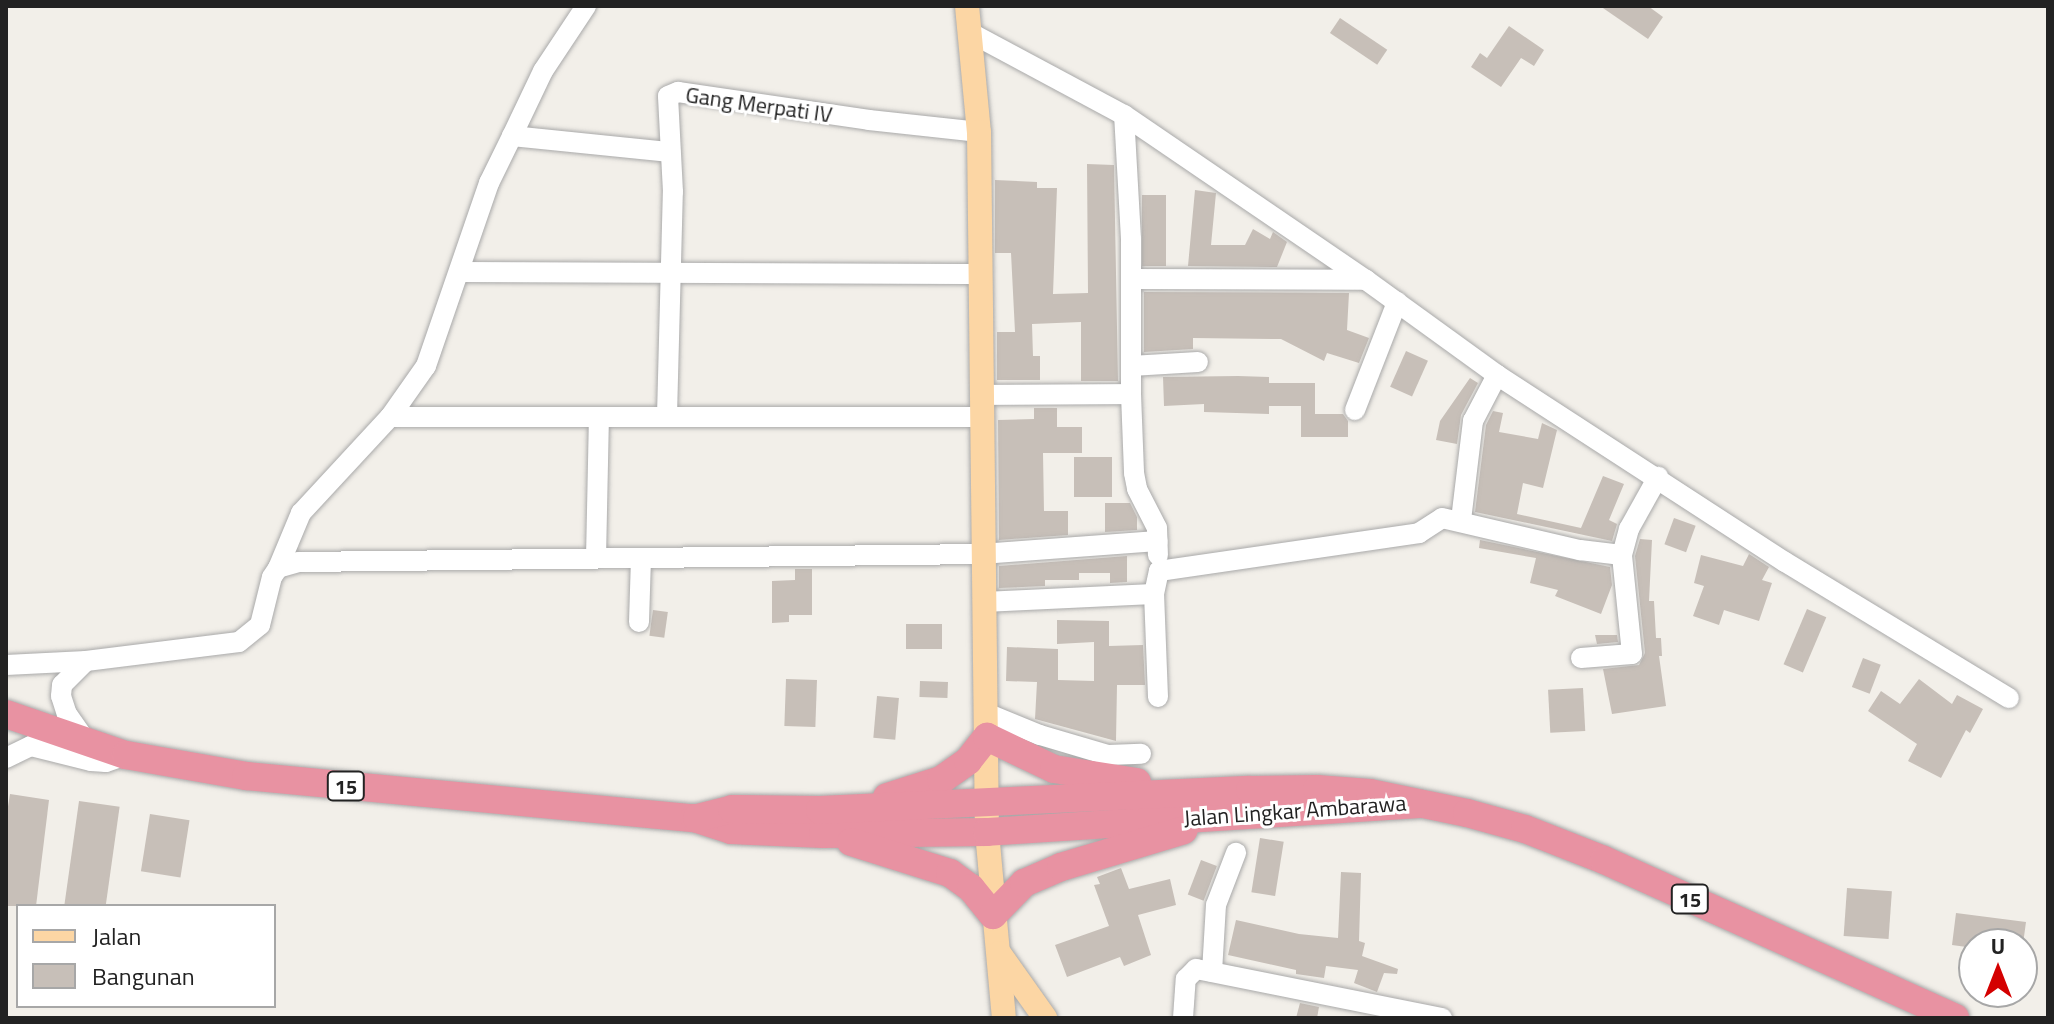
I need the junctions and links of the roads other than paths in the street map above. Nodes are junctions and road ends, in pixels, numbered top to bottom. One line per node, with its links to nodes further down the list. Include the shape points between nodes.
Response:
1 (586, 6): 6 (street, via 543,71)
2 (967, 6): 3 (main road)
3 (969, 32): 4 (street); 5 (main road)
4 (1124, 115): 11 (street); 12 (street)
5 (979, 132): 7 (street, Gang Merpati IV, via 678,92 666,101); 10 (main road)
6 (512, 136): 7 (street); 8 (street, via 489,183)
7 (670, 152): 9 (street, Gang Merpati IV)
8 (460, 272): 9 (street); 21 (street, via 426,366)
9 (671, 272): 10 (street); 20 (street, Gang Merpati IV)
10 (979, 274): 18 (main road)
11 (1131, 279): 12 (street); 15 (street)
12 (1366, 280): 13 (street)
13 (1397, 302): 16 (street); 19 (street)
14 (1198, 362): 15 (street)
15 (1131, 366): 17 (street)
16 (1497, 375): 23 (street); 24 (street, via 1473,421)
17 (1131, 394): 18 (street); 25 (street, via 1137,489 1153,516)
18 (981, 406): 20 (street); 26 (main road)
19 (1355, 410)
20 (667, 416): 22 (street)
21 (390, 417): 22 (street); 30 (street, via 301,513)
22 (599, 417): 28 (street)
23 (1658, 477): 27 (street, via 1629,529); 39 (street, via 1785,562)
24 (1461, 520): 27 (street, via 1580,550); 31 (street, via 1436,518 1419,533)
25 (1158, 541): 26 (street); 31 (street)
26 (981, 554): 29 (street); 33 (main road)
27 (1622, 555): 35 (street, via 1632,654)
28 (596, 558): 29 (street); 30 (street, via 299,562)
29 (641, 559): 34 (street)
30 (278, 568): 36 (street, via 260,625 239,642)
31 (1159, 571): 32 (street)
32 (1154, 594): 33 (street); 38 (street)
33 (983, 602): 41 (main road)
34 (639, 622)
35 (1581, 658)
36 (86, 661): 37 (street); 42 (street, via 62,685 61,696)
37 (6, 665)
38 (1158, 697)
39 (2009, 698)
40 (6, 714): 42 (highway, 15)
41 (987, 725): 43 (street, via 1108,755); 46 (highway, via 1054,769); 47 (main road); 48 (highway, via 968,761 941,780)
42 (86, 741): 44 (highway, 15)
43 (1141, 754)
44 (126, 755): 45 (street, via 91,761 31,746); 48 (highway, Jalan Lingkar Ambarawa / 15, via 246,776 694,818 731,830)
45 (6, 758)
46 (1249, 801): 47 (highway, Jalan Lingkar Ambarawa / 15); 49 (highway, Jalan Lingkar Ambarawa / 15); 51 (highway, via 1024,883); 58 (highway, Jalan Lingkar Ambarawa / 15, via 1364,810 1417,804 1525,829)
47 (988, 804): 48 (highway, Jalan Lingkar Ambarawa / 15); 49 (main road)
48 (821, 822): 49 (highway, Jalan Lingkar Ambarawa / 15); 51 (highway, via 950,873)
49 (987, 832): 51 (main road)
50 (1236, 853): 53 (street, via 1216,905)
51 (993, 915): 52 (main road)
52 (999, 953): 54 (main road); 55 (main road)
53 (1212, 972): 56 (street, via 1190,972); 57 (street)
54 (1004, 1018)
55 (1045, 1018)
56 (1183, 1018)
57 (1442, 1018)
58 (1955, 1018)

